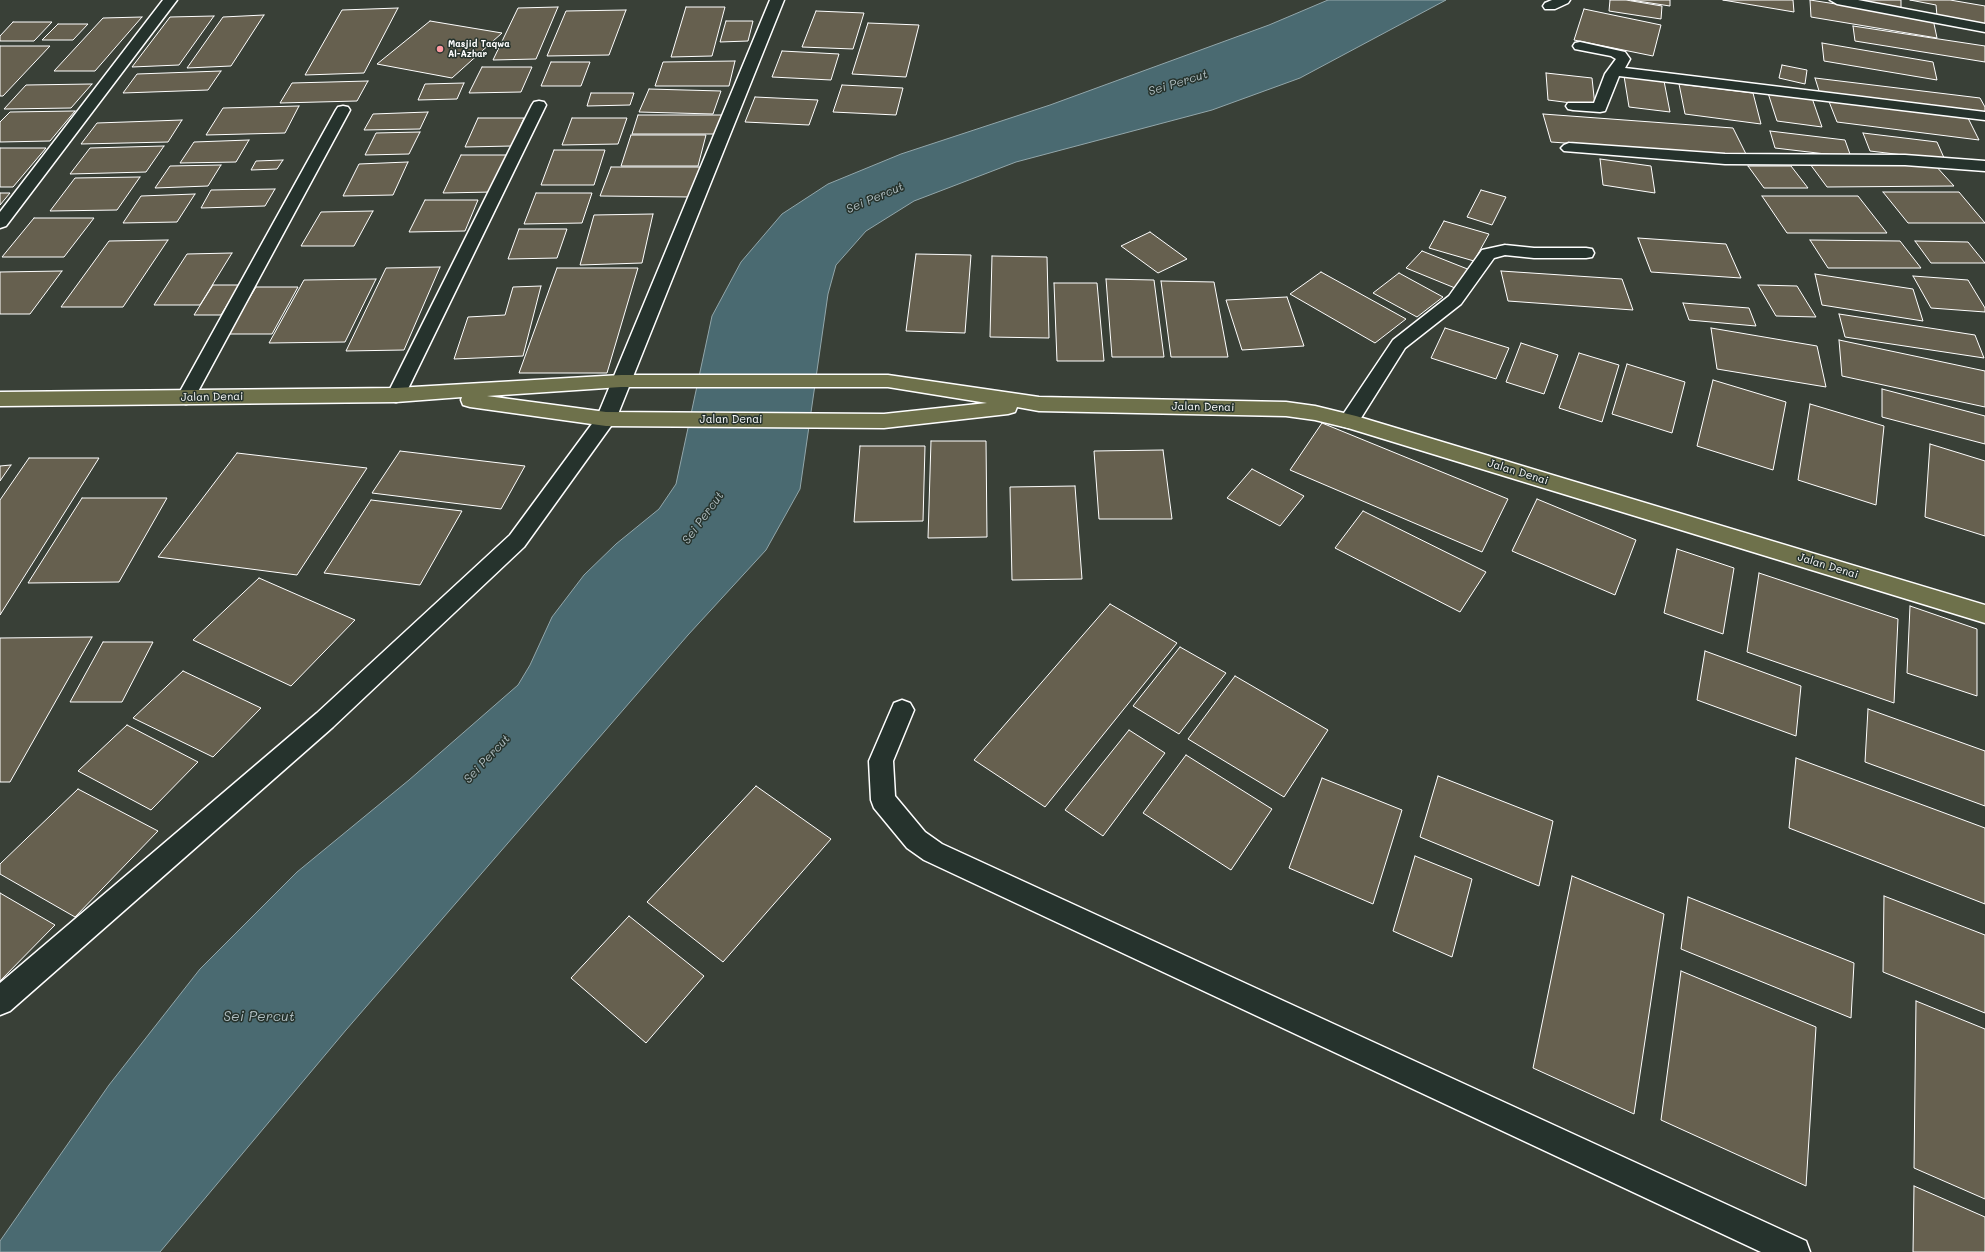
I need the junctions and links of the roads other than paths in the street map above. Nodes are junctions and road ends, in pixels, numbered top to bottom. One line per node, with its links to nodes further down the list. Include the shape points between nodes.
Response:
1 (170, 0): 15 (street)
2 (777, 0): 17 (street)
3 (1563, 0): 5 (street)
4 (1837, 0): 6 (street)
5 (1550, 6)
6 (1985, 28)
7 (1580, 46): 8 (street, via 1620,55 1623,58)
8 (1616, 71): 10 (street, via 1612,74 1600,108); 12 (street)
9 (539, 105): 19 (street)
10 (1572, 106)
11 (343, 110): 20 (street)
12 (1985, 116)
13 (1569, 148): 14 (street, via 1725,159 1905,160)
14 (1985, 166)
15 (0, 224)
16 (1586, 253): 24 (street, via 1506,250 1488,254 1455,300 1399,344)
17 (621, 381): 18 (main road, Jalan Denai); 22 (main road, Jalan Denai, via 888,381); 23 (street)
18 (424, 394): 19 (main road, Jalan Denai); 23 (main road, Jalan Denai)
19 (396, 395): 20 (main road, Jalan Denai)
20 (186, 397): 21 (main road, Jalan Denai)
21 (0, 399)
22 (1039, 404): 23 (main road, Jalan Denai, via 884,421); 24 (main road, Jalan Denai, via 1286,409)
23 (606, 419): 27 (street, via 517,541 325,720)
24 (1349, 421): 25 (main road, Jalan Denai)
25 (1985, 614)
26 (902, 710): 28 (street, via 881,761 883,800 916,840 933,852)
27 (0, 1001)
28 (1795, 1252)

